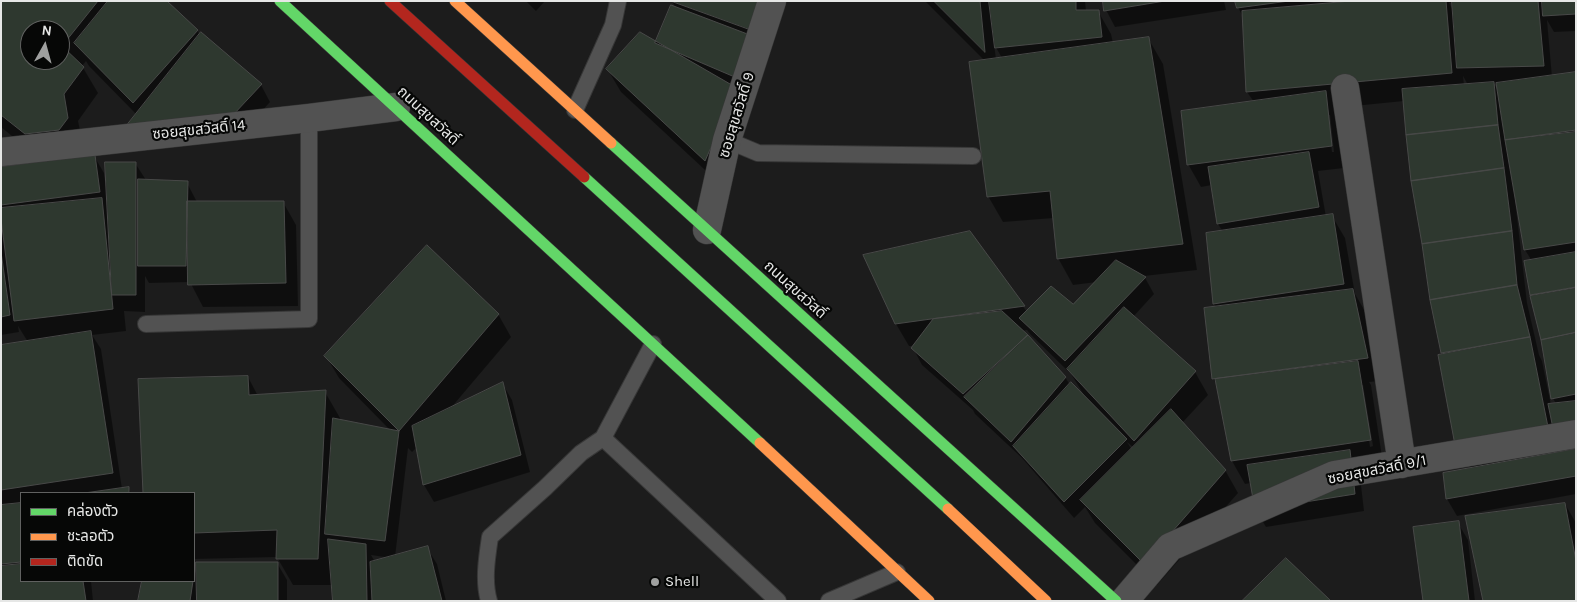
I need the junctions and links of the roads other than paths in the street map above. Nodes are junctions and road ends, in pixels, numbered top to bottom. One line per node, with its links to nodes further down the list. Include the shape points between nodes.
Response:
1 (280, 1): 7 (main road, ถนนสุขสวัสดิ์)
2 (390, 1): 24 (main road)
3 (455, 1): 8 (main road, ถนนสุขสวัสดิ์)
4 (618, 1): 8 (lane, via 613,25)
5 (772, 1): 10 (street, ซอยสุขสวัสดิ์ 9)
6 (1345, 88): 18 (street)
7 (396, 107): 9 (street, ซอยสุขสวัสดิ์ 14); 15 (main road, ถนนสุขสวัสดิ์)
8 (575, 110): 13 (main road, ถนนสุขสวัสดิ์)
9 (309, 118): 11 (street, ซอยสุขสวัสดิ์ 14); 14 (lane, via 309,319)
10 (728, 140): 12 (lane, via 758,154); 13 (street, ซอยสุขสวัสดิ์ 9)
11 (1, 152)
12 (973, 156)
13 (706, 230): 25 (main road, ถนนสุขสวัสดิ์)
14 (146, 324)
15 (653, 344): 17 (lane); 19 (main road, ถนนสุขสวัสดิ์)
16 (1576, 434): 18 (street, ซอยสุขสวัสดิ์ 9/1)
17 (603, 438): 20 (lane, via 580,453 490,537 487,557); 21 (lane)
18 (1402, 464): 26 (street, ซอยสุขสวัสดิ์ 9/1, via 1334,476 1170,547)
19 (897, 572): 22 (lane); 23 (main road, ถนนสุขสวัสดิ์)
20 (489, 601)
21 (778, 601)
22 (829, 601)
23 (929, 601)
24 (1046, 601)
25 (1116, 601)
26 (1124, 601)

